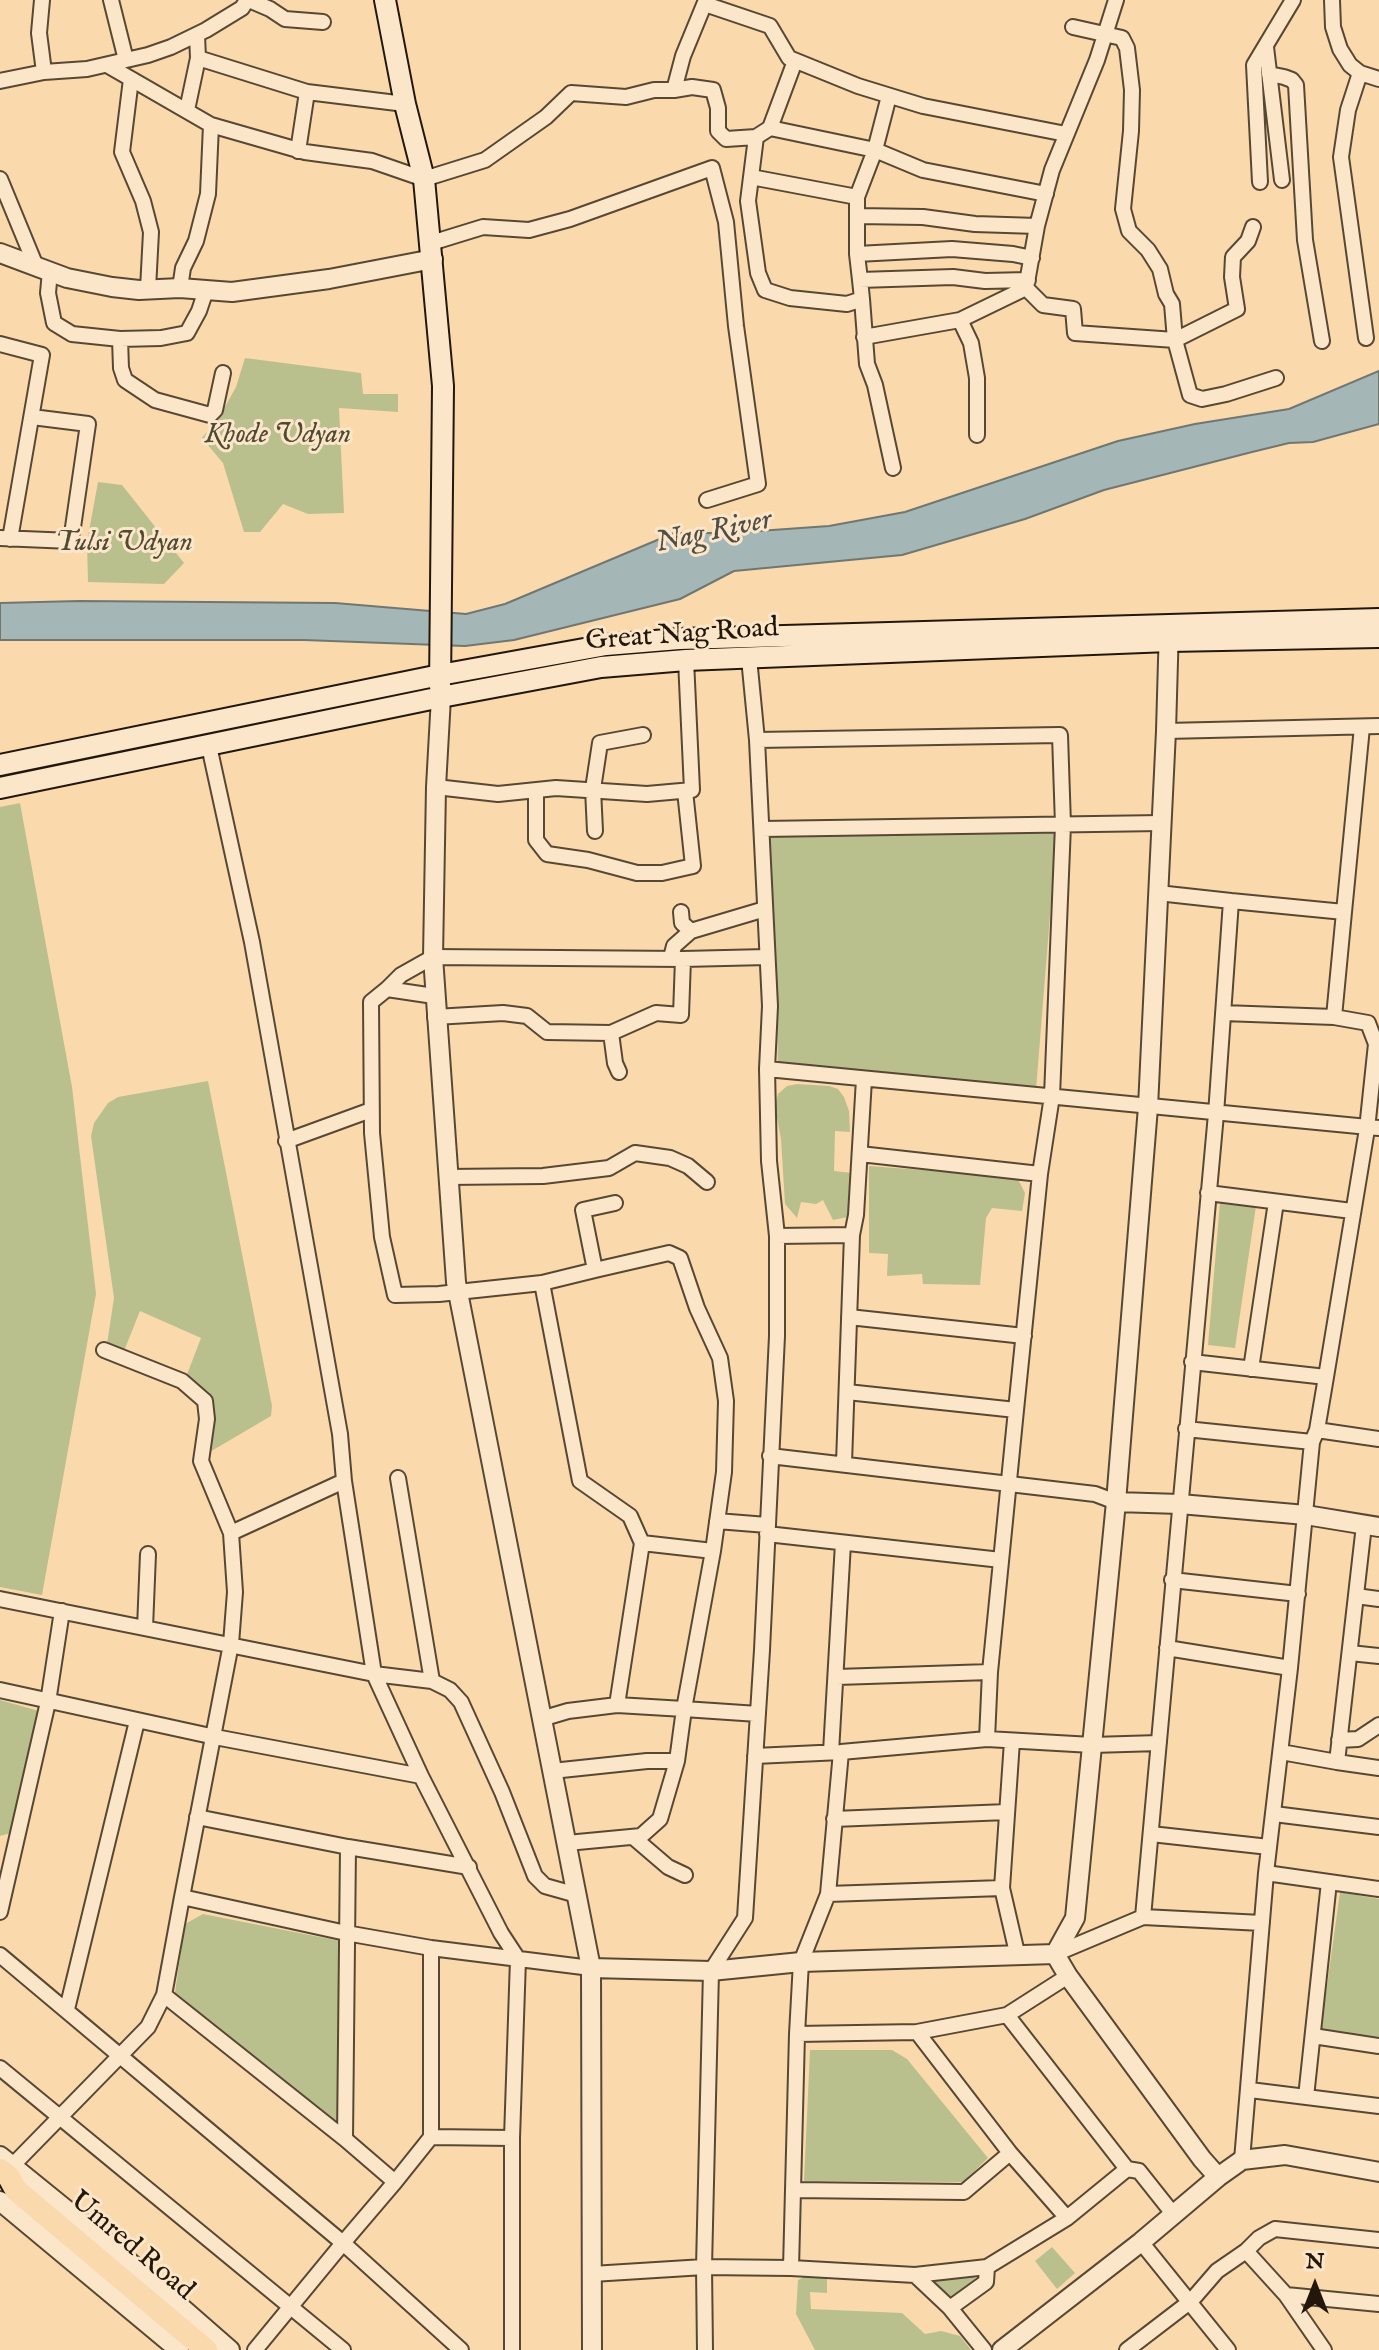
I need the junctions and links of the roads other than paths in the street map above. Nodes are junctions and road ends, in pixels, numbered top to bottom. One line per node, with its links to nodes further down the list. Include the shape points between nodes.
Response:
1 (42, 0): 18 (street)
2 (111, 0): 15 (street)
3 (248, 0): 9 (street, via 285,19); 12 (street)
4 (385, 0): 27 (main road)
5 (1116, 0): 11 (street)
6 (1293, 0): 13 (street)
7 (1332, 0): 19 (street, via 1340,49)
8 (706, 2): 16 (street, via 770,26); 24 (street)
9 (323, 22)
10 (1073, 27): 11 (street)
11 (1105, 33): 31 (street); 60 (street, via 1122,38 1127,48 1132,90 1123,209 1129,231 1160,269 1172,304)
12 (197, 35): 14 (street); 15 (street)
13 (1266, 47): 20 (street); 39 (street, via 1254,65)
14 (198, 58): 25 (street); 28 (street)
15 (126, 60): 17 (street)
16 (795, 61): 26 (street); 30 (street)
17 (107, 65): 18 (street); 21 (street)
18 (44, 72): 23 (street)
19 (1360, 73): 22 (street); 58 (street, via 1341,157)
20 (1269, 74): 38 (street); 61 (street, via 1296,85 1305,240)
21 (131, 79): 28 (street); 53 (street, via 122,152 151,232)
22 (1379, 79)
23 (0, 81)
24 (674, 90): 32 (street, via 713,90 718,131 726,139); 37 (street, via 626,97 571,93 485,160)
25 (307, 92): 27 (street); 34 (street)
26 (889, 96): 31 (street); 33 (street)
27 (405, 104): 37 (main road)
28 (187, 110): 29 (street)
29 (211, 125): 34 (street); 52 (street, via 208,194)
30 (770, 128): 32 (street); 33 (street)
31 (1066, 134): 40 (street)
32 (756, 137): 35 (street)
33 (875, 150): 40 (street, via 923,170); 41 (street)
34 (298, 151): 37 (street, via 372,161)
35 (751, 177): 41 (street); 55 (street, via 748,201 765,290 847,304)
36 (0, 179): 49 (street)
37 (424, 179): 45 (main road)
38 (1282, 180)
39 (1260, 182)
40 (1046, 194): 43 (street)
41 (857, 197): 42 (street)
42 (857, 216): 43 (street); 47 (street)
43 (1037, 226): 48 (street)
44 (1253, 227): 60 (street, via 1233,257 1237,309)
45 (432, 251): 54 (street, via 329,279 232,292); 68 (street, via 483,227 529,230 570,219 712,168 726,222 758,484); 75 (main road, via 443,386)
46 (0, 253): 49 (street)
47 (857, 254): 48 (street, via 952,249); 50 (street)
48 (1032, 258): 51 (street)
49 (42, 268): 53 (street, via 112,287); 59 (street, via 54,323 72,334)
50 (860, 280): 51 (street, via 953,277); 55 (street)
51 (1027, 284): 56 (street); 60 (street, via 1043,305 1073,309 1075,333)
52 (180, 288): 53 (street); 54 (street)
53 (148, 289)
54 (206, 290): 59 (street, via 187,333)
55 (862, 299): 57 (street)
56 (960, 320): 57 (street); 66 (street, via 971,343 977,378)
57 (864, 337): 67 (street)
58 (1366, 338)
59 (120, 339): 63 (street, via 125,380 155,400 210,415)
60 (1175, 340): 64 (street, via 1190,395 1202,399)
61 (1322, 341)
62 (0, 344): 65 (street, via 42,355)
63 (223, 373)
64 (1276, 378)
65 (32, 417): 69 (street); 69 (street, via 88,424 71,541)
66 (977, 435)
67 (893, 468)
68 (707, 500)
69 (5, 539)
70 (1379, 619): 71 (main road, Great Nag Road)
71 (1169, 633): 72 (main road, Great Nag Road); 73 (main road, Great Nag Road); 75 (main road, Great Nag Road, via 679,639); 79 (street)
72 (1379, 637)
73 (749, 658): 74 (main road, Great Nag Road); 81 (street)
74 (686, 660): 76 (main road, Great Nag Road, via 601,667); 88 (street, via 692,790)
75 (440, 667): 76 (main road); 83 (main road, Great Nag Road)
76 (441, 697): 82 (main road, Great Nag Road); 84 (street)
77 (1379, 726): 78 (street)
78 (1362, 727): 79 (street); 97 (street)
79 (1166, 731): 89 (street)
80 (643, 735): 86 (street, via 600,743)
81 (757, 740): 90 (street, via 1060,735); 91 (street)
82 (209, 746): 85 (main road, Great Nag Road); 117 (street, via 252,942)
83 (0, 765)
84 (436, 787): 87 (street, via 498,794); 99 (street)
85 (0, 788)
86 (593, 789): 87 (street); 88 (street); 92 (street)
87 (536, 790): 88 (street, via 536,840 547,854 637,873 693,866)
88 (685, 791)
89 (1161, 823): 90 (street); 93 (street)
90 (1063, 825): 91 (street); 112 (street)
91 (762, 829): 95 (street)
92 (595, 831)
93 (1158, 893): 94 (street); 113 (street)
94 (1231, 901): 97 (street); 104 (street)
95 (765, 909): 98 (street); 100 (street)
96 (681, 912): 98 (street, via 682,923)
97 (1344, 912): 106 (street)
98 (691, 931): 101 (street, via 674,946)
99 (433, 957): 101 (street); 102 (street); 103 (street)
100 (767, 957): 101 (street); 109 (street)
101 (677, 958): 107 (street, via 681,1015 656,1013)
102 (387, 989): 103 (street); 114 (street, via 371,1002)
103 (434, 996): 105 (street)
104 (1223, 1013): 106 (street); 115 (street)
105 (435, 1017): 107 (street, via 503,1013 527,1016 547,1032); 120 (street)
106 (1334, 1017): 108 (street, via 1368,1023)
107 (611, 1033): 110 (street)
108 (1378, 1044): 116 (street)
109 (767, 1069): 111 (street); 127 (street)
110 (619, 1072)
111 (864, 1079): 112 (street); 118 (street)
112 (1052, 1096): 113 (street); 119 (street)
113 (1148, 1107): 115 (street); 147 (street)
114 (371, 1110): 117 (street); 130 (street, via 382,1237 395,1295)
115 (1216, 1114): 116 (street); 122 (street)
116 (1373, 1128): 125 (street)
117 (286, 1141): 145 (street)
118 (860, 1154): 119 (street); 126 (street)
119 (1040, 1174): 132 (street)
120 (447, 1177): 121 (street, via 556,1175 609,1168 635,1153 670,1158); 130 (street)
121 (707, 1182)
122 (1208, 1193): 123 (street); 134 (street)
123 (1276, 1202): 125 (street); 135 (street)
124 (615, 1203): 128 (street, via 583,1210)
125 (1352, 1211): 136 (street)
126 (852, 1235): 127 (street); 131 (street)
127 (777, 1236): 142 (street)
128 (595, 1270): 129 (street); 150 (street, via 669,1253 680,1258 720,1358 726,1401)
129 (542, 1283): 130 (street); 154 (street, via 580,1481 630,1516)
130 (457, 1290): 180 (street)
131 (849, 1317): 132 (street); 137 (street)
132 (1024, 1336): 138 (street)
133 (104, 1350): 153 (street, via 182,1381 205,1401 201,1461)
134 (1192, 1362): 135 (street); 139 (street)
135 (1251, 1369): 136 (street)
136 (1326, 1377): 140 (street)
137 (847, 1392): 138 (street); 143 (street)
138 (1016, 1410): 146 (street)
139 (1186, 1429): 140 (street); 148 (street)
140 (1314, 1436): 141 (street); 149 (street)
141 (1379, 1439)
142 (770, 1456): 143 (street); 152 (street)
143 (844, 1463): 146 (street)
144 (398, 1478): 174 (street)
145 (344, 1481): 153 (street); 172 (street)
146 (1010, 1483): 147 (street, via 1095,1494); 158 (street)
147 (1116, 1502): 148 (street); 188 (street)
148 (1180, 1504): 149 (street); 159 (street)
149 (1306, 1515): 151 (street); 160 (street)
150 (717, 1521): 152 (street); 156 (street)
151 (1371, 1526): 161 (street)
152 (767, 1530): 155 (street); 179 (street)
153 (231, 1533): 166 (street)
154 (642, 1543): 156 (street); 177 (street)
155 (843, 1543): 158 (street); 173 (street)
156 (713, 1551): 178 (street)
157 (148, 1554): 165 (street)
158 (1001, 1560): 171 (street)
159 (1172, 1580): 160 (street); 167 (street)
160 (1298, 1594): 170 (street)
161 (1356, 1596): 163 (street); 168 (street)
162 (0, 1599): 164 (street)
163 (1379, 1599)
164 (62, 1611): 165 (street); 176 (street)
165 (145, 1628): 166 (street)
166 (231, 1644): 172 (street); 183 (street)
167 (1167, 1648): 170 (street); 187 (street)
168 (1350, 1653): 169 (street); 185 (street)
169 (1379, 1656)
170 (1290, 1668): 190 (street)
171 (990, 1672): 173 (street); 184 (street)
172 (374, 1674): 174 (street); 196 (street)
173 (837, 1677): 189 (street)
174 (432, 1681): 215 (street, via 461,1702 535,1876 545,1886)
175 (0, 1690): 176 (street)
176 (48, 1702): 181 (street); 207 (street)
177 (617, 1705): 178 (street); 180 (street)
178 (684, 1709): 179 (street); 192 (street)
179 (758, 1714): 191 (street)
180 (541, 1719): 195 (street)
181 (137, 1721): 183 (street); 231 (street)
182 (1379, 1725): 185 (street, via 1358,1739)
183 (215, 1737): 196 (street); 199 (street)
184 (987, 1739): 186 (street); 189 (street)
185 (1339, 1740): 193 (street)
186 (1012, 1741): 188 (street); 197 (street)
187 (1159, 1743): 188 (street); 202 (street)
188 (1092, 1745): 223 (street, via 1075,1918)
189 (836, 1752): 191 (street); 200 (street)
190 (1281, 1752): 193 (street); 198 (street)
191 (755, 1756): 228 (street, via 745,1918)
192 (677, 1761): 195 (street); 203 (street, via 660,1819)
193 (1337, 1762): 194 (street)
194 (1379, 1768)
195 (552, 1771): 204 (street)
196 (421, 1776): 208 (street)
197 (1007, 1812): 200 (street); 212 (street)
198 (1274, 1814): 201 (street); 206 (street)
199 (197, 1817): 205 (street); 216 (street)
200 (834, 1819): 214 (street)
201 (1379, 1827)
202 (1151, 1834): 206 (street); 218 (street)
203 (633, 1837): 204 (street); 210 (street)
204 (567, 1843): 215 (street)
205 (348, 1847): 208 (street); 220 (street)
206 (1269, 1847): 209 (street)
207 (6, 1856): 217 (street)
208 (469, 1867): 225 (street)
209 (1266, 1873): 211 (street); 219 (street)
210 (685, 1875)
211 (1329, 1882): 213 (street); 235 (street)
212 (1002, 1888): 214 (street); 222 (street)
213 (1379, 1889)
214 (828, 1894): 226 (street)
215 (577, 1895): 227 (street)
216 (182, 1897): 220 (street); 230 (street)
217 (0, 1912)
218 (1143, 1917): 219 (street); 223 (street)
219 (1262, 1923): 239 (street)
220 (346, 1933): 221 (street); 245 (street)
221 (431, 1948): 225 (street); 243 (street)
222 (1017, 1953): 223 (street); 226 (street)
223 (1055, 1954): 229 (street)
224 (0, 1955): 231 (street)
225 (518, 1959): 227 (street); 244 (street)
226 (801, 1962): 228 (street); 234 (street)
227 (591, 1968): 228 (street); 263 (street)
228 (711, 1971): 260 (street)
229 (1068, 1976): 232 (street); 250 (street)
230 (164, 1995): 237 (street, via 148,2027); 245 (street)
231 (67, 2009): 237 (street)
232 (1007, 2015): 233 (street); 248 (street)
233 (917, 2032): 234 (street); 246 (street)
234 (797, 2034): 253 (street)
235 (1313, 2036): 236 (street); 240 (street)
236 (1379, 2046)
237 (119, 2057): 242 (street); 258 (street)
238 (0, 2068): 242 (street)
239 (1250, 2090): 240 (street); 247 (street)
240 (1306, 2097): 241 (street)
241 (1379, 2106)
242 (60, 2119): 251 (street); 268 (street)
243 (431, 2137): 244 (street); 252 (street)
244 (512, 2138): 276 (street)
245 (345, 2139): 252 (street)
246 (1010, 2153): 253 (street, via 964,2192); 255 (street)
247 (1242, 2160): 249 (street, via 1285,2155); 250 (street)
248 (1127, 2169): 254 (street, via 1139,2171); 255 (street)
249 (1379, 2172)
250 (1218, 2177): 254 (street)
251 (5, 2178): 270 (street); 271 (main road, Umred Road); 272 (street, via 111,2246)
252 (395, 2182): 258 (street)
253 (794, 2190): 262 (street)
254 (1174, 2215): 257 (street)
255 (1067, 2218): 261 (street)
256 (1379, 2240): 259 (street, via 1275,2229)
257 (1141, 2242): 266 (street); 280 (street)
258 (343, 2243): 268 (street); 275 (street)
259 (1246, 2251): 265 (street); 266 (street, via 1217,2271)
260 (704, 2267): 262 (street); 263 (street); 278 (street)
261 (987, 2267): 264 (street); 269 (street, via 986,2282)
262 (791, 2268): 264 (street)
263 (592, 2274): 277 (street)
264 (915, 2275): 269 (street)
265 (1286, 2295): 267 (street); 283 (street)
266 (1191, 2301): 281 (street); 282 (street)
267 (1379, 2304)
268 (290, 2306): 273 (street); 274 (street)
269 (950, 2308): 279 (street)
270 (179, 2350)
271 (206, 2350)
272 (230, 2350)
273 (255, 2350)
274 (343, 2350)
275 (461, 2350)
276 (512, 2350)
277 (592, 2350)
278 (705, 2350)
279 (984, 2350)
280 (1002, 2350)
281 (1127, 2350)
282 (1228, 2350)
283 (1324, 2350)

